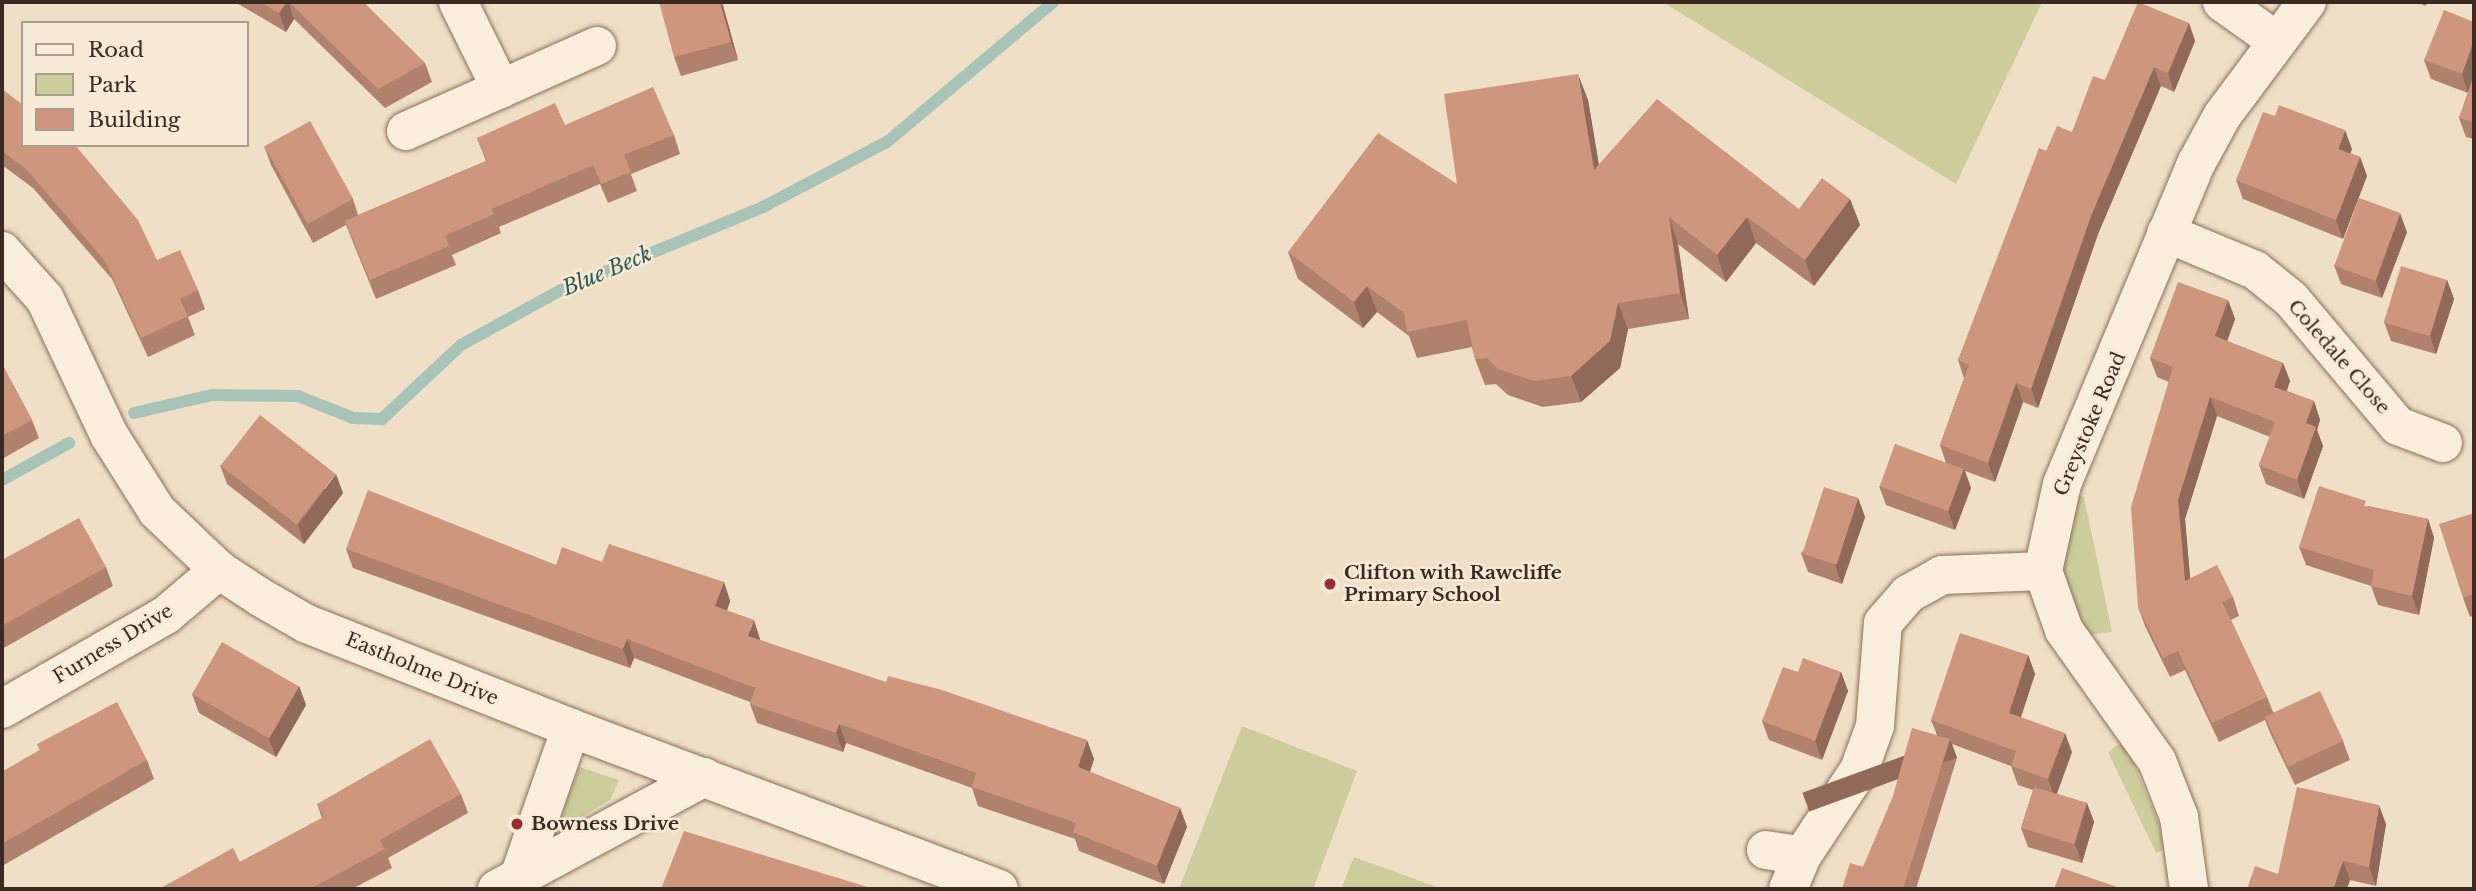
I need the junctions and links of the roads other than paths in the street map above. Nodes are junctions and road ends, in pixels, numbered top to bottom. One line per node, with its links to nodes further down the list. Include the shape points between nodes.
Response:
1 (458, 2): 6 (street)
2 (2222, 2): 4 (street)
3 (2307, 2): 4 (street, Greystoke Road)
4 (2275, 40): 8 (street, Greystoke Road, via 2222,116)
5 (597, 46): 6 (street)
6 (500, 89): 7 (street)
7 (406, 131)
8 (2166, 233): 10 (street, Coledale Close, via 2255,270 2291,299 2389,438); 12 (street, Greystoke Road, via 2115,370 2062,484)
9 (2, 251): 11 (street, Eastholme Drive, via 45,299 102,421 157,511)
10 (2443, 443)
11 (219, 570): 13 (street, Furness Drive, via 166,615); 14 (street, Eastholme Drive, via 307,624)
12 (2043, 570): 16 (street, via 1942,575 1900,603 1883,623 1875,726 1859,770); 19 (street, via 2064,630 2157,761 2179,817)
13 (2, 709)
14 (571, 728): 15 (street, Eastholme Drive); 17 (street)
15 (705, 777): 17 (street); 18 (street, Eastholme Drive)
16 (1785, 865)
17 (508, 883)
18 (999, 889)
19 (2189, 889)

